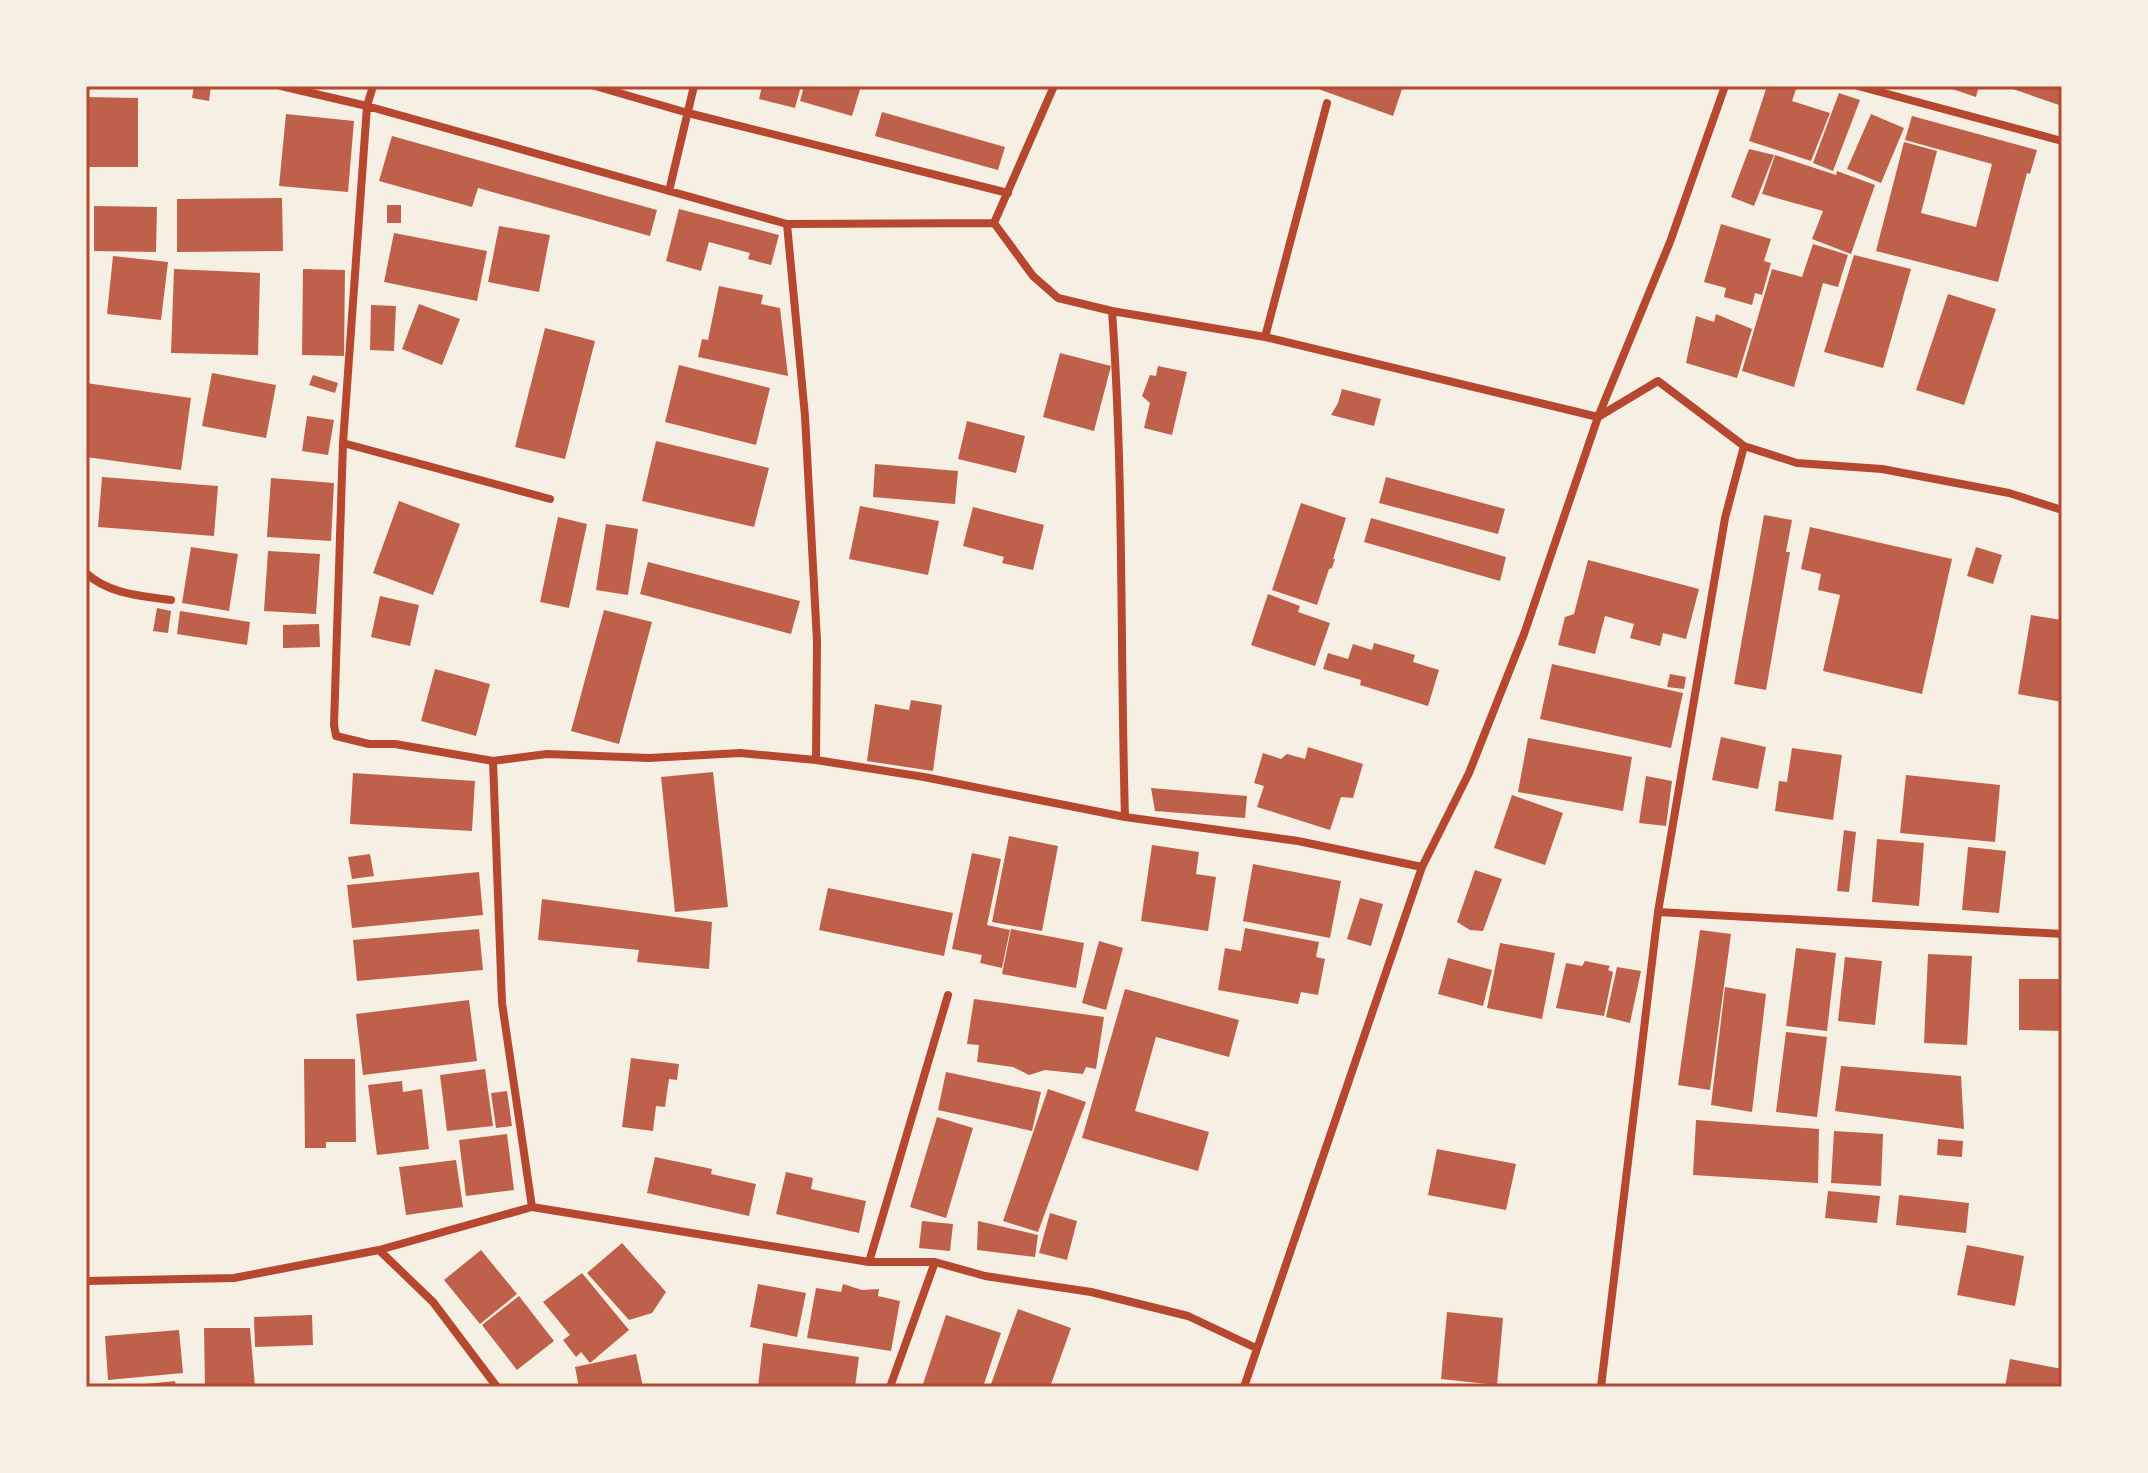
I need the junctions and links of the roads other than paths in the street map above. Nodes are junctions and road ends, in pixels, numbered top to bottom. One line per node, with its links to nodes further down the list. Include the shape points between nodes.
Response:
1 (281, 86): 9 (street)
2 (373, 86): 9 (street)
3 (595, 86): 10 (street)
4 (694, 86): 10 (street)
5 (1054, 86): 13 (street)
6 (1725, 86): 18 (street, via 1670,242)
7 (1858, 86): 11 (street)
8 (1327, 103): 17 (street)
9 (367, 106): 12 (street); 19 (street)
10 (688, 113): 12 (street); 13 (street)
11 (2062, 141)
12 (669, 191): 15 (street)
13 (1008, 193): 14 (street)
14 (994, 223): 15 (street); 16 (street, via 1033,276 1058,298)
15 (787, 224): 25 (street, via 805,416 817,641)
16 (1112, 311): 17 (street); 27 (street, via 1120,424)
17 (1265, 337): 18 (street)
18 (1598, 417): 20 (street, via 1658,381); 28 (street, via 1524,634 1469,773)
19 (343, 443): 21 (street); 26 (street, via 336,736)
20 (1744, 446): 22 (street, via 1797,463 1882,469 2009,493); 29 (street, via 1725,518)
21 (550, 499)
22 (2062, 510)
23 (86, 573): 24 (street, via 95,582 133,595)
24 (171, 600)
25 (816, 760): 26 (street, via 740,753 649,758 547,754); 27 (street)
26 (493, 761): 32 (street, via 502,1003)
27 (1125, 817): 28 (street, via 1298,841)
28 (1422, 867): 37 (street)
29 (1658, 912): 30 (street); 41 (street)
30 (2062, 934)
31 (948, 995): 34 (street)
32 (532, 1207): 33 (street); 34 (street)
33 (379, 1250): 36 (street, via 234,1278); 38 (street, via 433,1302)
34 (869, 1262): 35 (street)
35 (935, 1262): 37 (street, via 1188,1316); 39 (street)
36 (86, 1281)
37 (1256, 1348): 40 (street)
38 (497, 1387)
39 (890, 1387)
40 (1244, 1387)
41 (1601, 1387)

